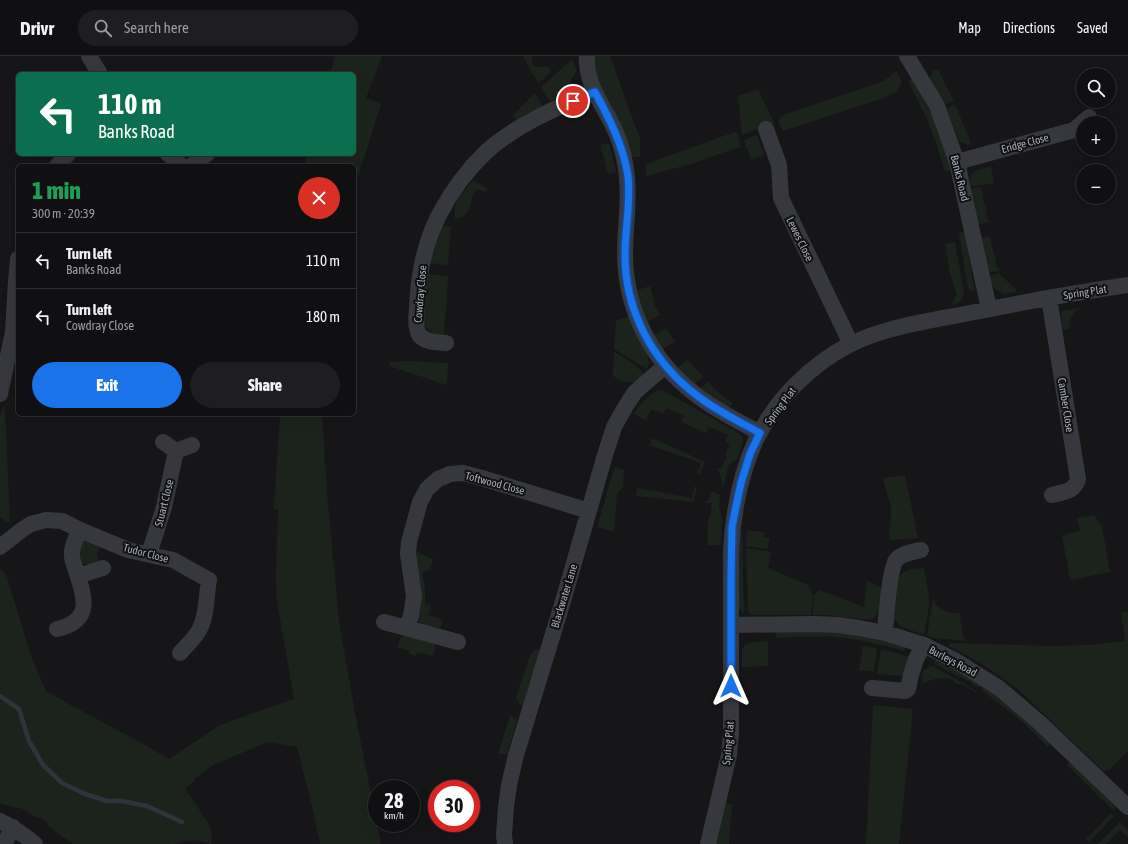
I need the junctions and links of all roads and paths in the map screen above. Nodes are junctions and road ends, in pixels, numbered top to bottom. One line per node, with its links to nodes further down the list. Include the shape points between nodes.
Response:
1 (89, 56): 4 (street)
2 (588, 56): 5 (street, via 588,74)
3 (910, 57): 11 (street, Banks Road, via 937,106)
4 (99, 72)
5 (595, 92): 20 (street, Cowdray Close, via 517,128 486,153 452,191 427,244 421,268 416,314 421,337 431,342); 22 (street, via 615,130 628,178 625,256 632,302 648,341)
6 (1076, 128): 11 (street, Eridge Close)
7 (766, 129): 21 (street, Lewes Close, via 779,165 781,198)
8 (66, 156): 12 (street)
9 (170, 156): 13 (street)
10 (204, 156): 14 (street)
11 (957, 162): 19 (street, Banks Road)
12 (59, 164)
13 (180, 164)
14 (194, 164)
15 (16, 281): 18 (street)
16 (1128, 285): 17 (street, Spring Plat)
17 (1049, 298): 19 (street, Spring Plat); 26 (street, Camber Close, via 1078,479 1071,490)
18 (8, 304): 23 (street, via 13,332)
19 (989, 309): 21 (street, Spring Plat, via 918,323)
20 (446, 343)
21 (851, 344): 24 (street, Spring Plat, via 820,363 802,379 776,408)
22 (665, 366): 24 (street, via 695,394); 27 (street, Blackwater Lane, via 635,392 614,427)
23 (0, 394)
24 (760, 433): 35 (street, Spring Plat, via 741,483 732,526)
25 (192, 445): 31 (street, Stuart Close, via 169,446 164,507)
26 (1052, 494)
27 (590, 511): 36 (street, Toftwood Close, via 463,473 450,474 438,479 427,489 420,502 409,542 408,554 414,596); 47 (street, Blackwater Lane, via 516,755 507,799)
28 (80, 530): 29 (street, Tudor Close, via 62,521 46,520 31,524); 31 (street, Tudor Close, via 128,550); 33 (street, via 72,557)
29 (3, 539)
30 (921, 550): 38 (street, via 904,554 896,561)
31 (149, 554): 41 (street, Tudor Close, via 173,560 216,582 198,631 197,644)
32 (103, 568): 33 (street)
33 (78, 576): 37 (street, via 84,598 81,614 71,624)
34 (384, 622): 36 (street)
35 (731, 625): 38 (street, Burleys Road, via 838,625); 48 (street, Spring Plat, via 729,755)
36 (407, 628): 39 (street)
37 (57, 629)
38 (885, 633): 40 (street, Burleys Road)
39 (458, 642)
40 (924, 645): 42 (street, via 916,658 908,689 905,691); 43 (street, Burleys Road, via 956,661 999,688 1040,723)
41 (180, 653)
42 (872, 688)
43 (1128, 807)
44 (6, 824): 45 (street); 46 (street)
45 (4, 844)
46 (34, 844)
47 (505, 844)
48 (708, 844)

